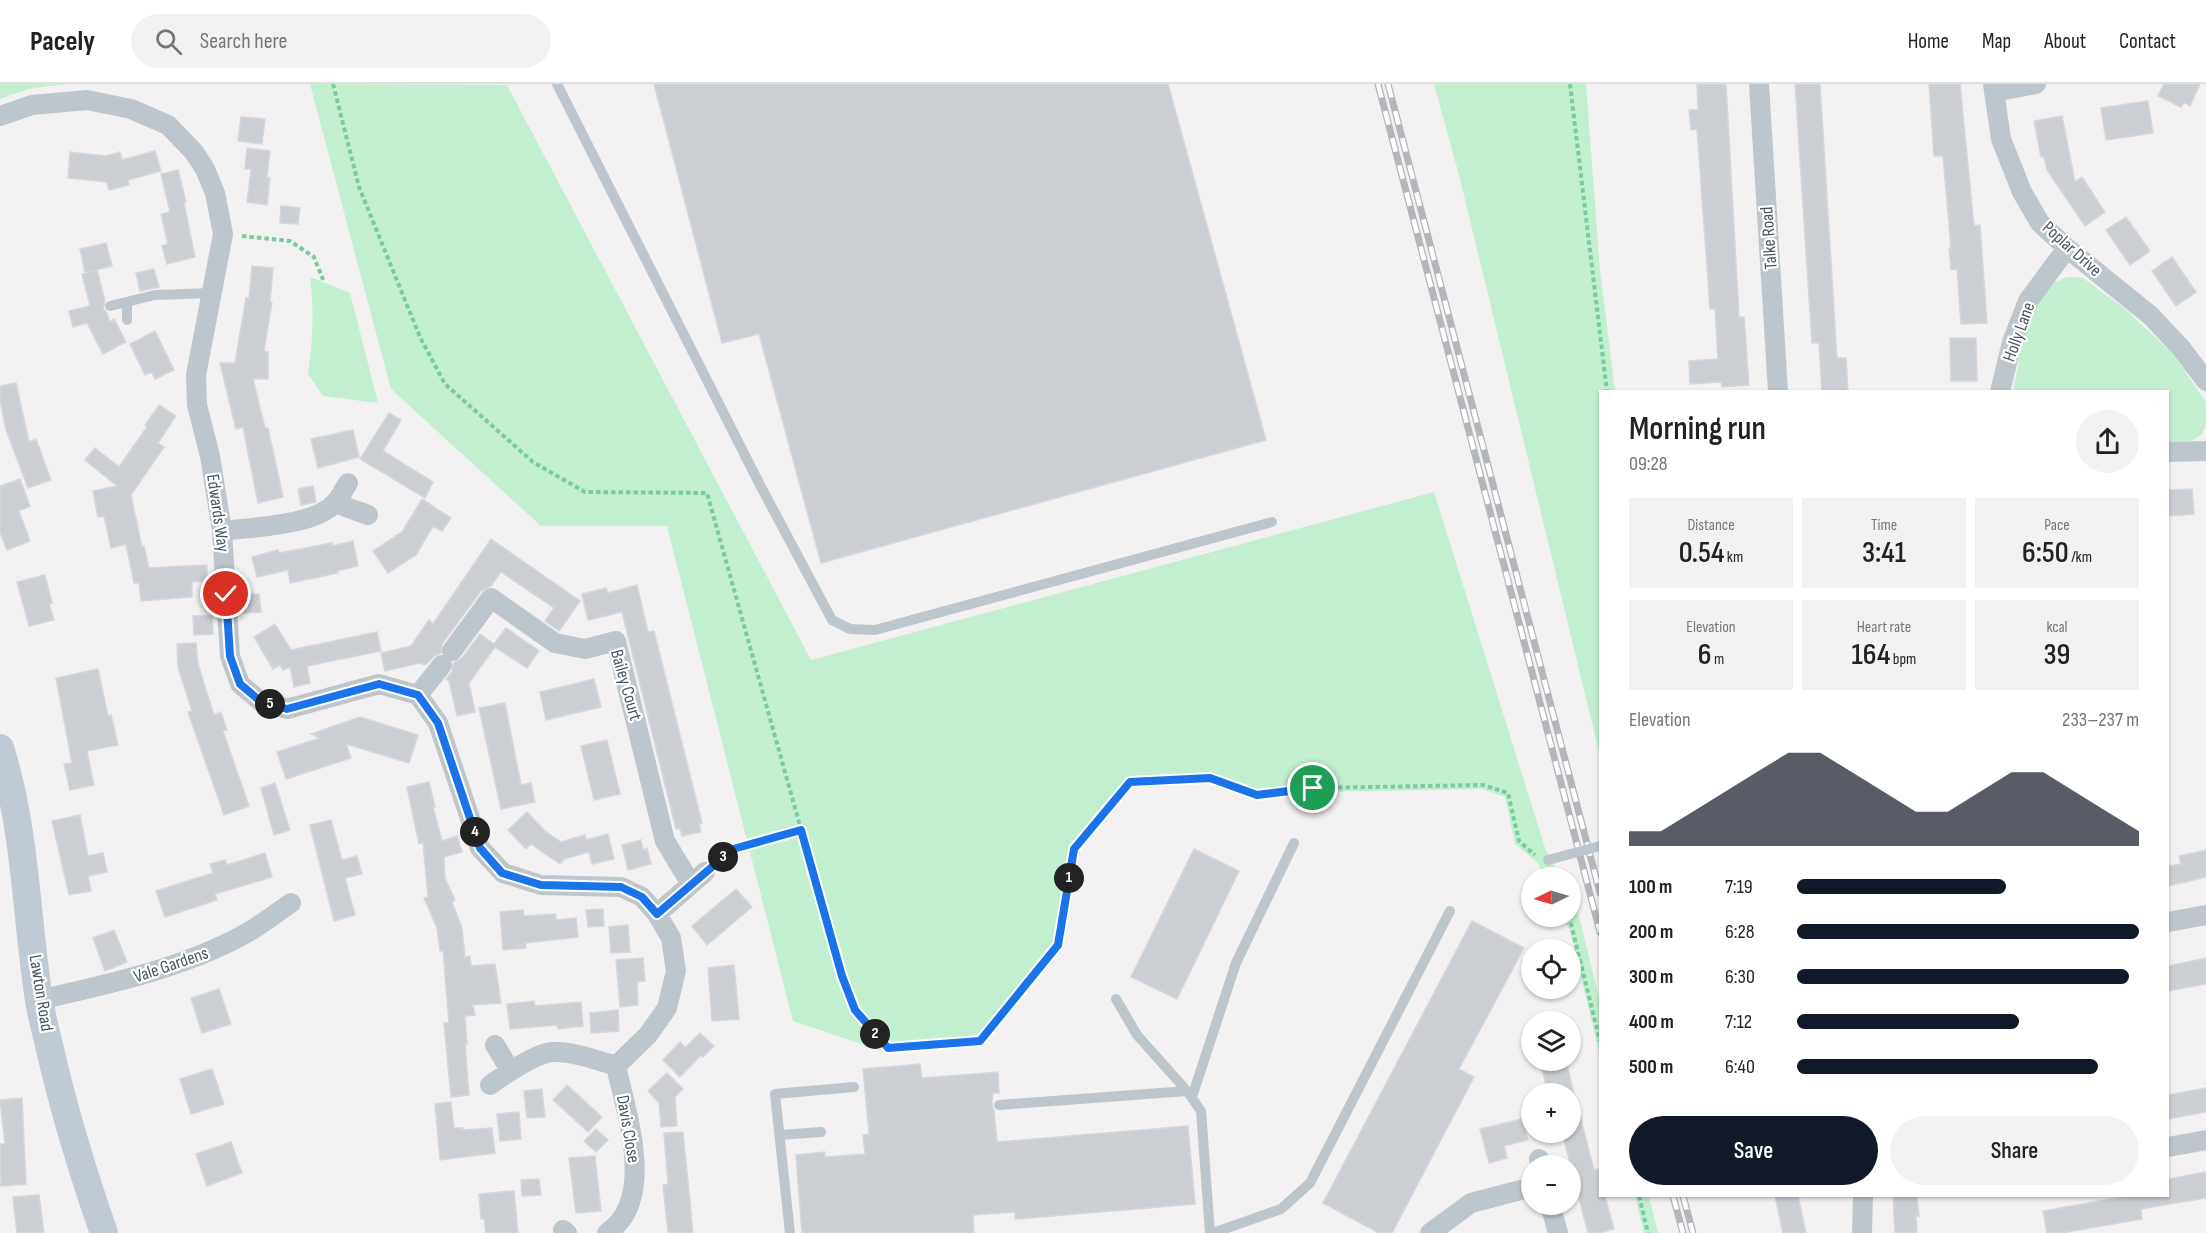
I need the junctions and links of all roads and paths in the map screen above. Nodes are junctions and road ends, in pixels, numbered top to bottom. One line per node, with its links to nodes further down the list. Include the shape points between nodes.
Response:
1 (333, 84): 28 (path, via 359,187 420,338 445,384 533,462 585,492 707,493)
2 (557, 84): 24 (lane, via 832,620 849,629 875,630)
3 (1570, 84): 16 (path)
4 (1759, 84): 17 (street, Talke Road)
5 (2036, 84): 6 (street)
6 (1994, 88): 9 (street, Poplar Drive, via 2001,139 2022,192 2040,223)
7 (0, 116): 8 (street, Edwards Way, via 32,105 87,100 131,109 168,125 205,169 215,193)
8 (223, 234): 10 (path, via 290,241 314,257); 11 (street, Edwards Way)
9 (2067, 248): 15 (street, Poplar Drive, via 2151,316); 18 (street, Holly Lane, via 2028,301 2012,342)
10 (324, 282)
11 (213, 293): 12 (lane, via 156,295); 25 (street, Edwards Way, via 196,375 197,405)
12 (127, 302): 13 (lane); 14 (lane)
13 (110, 306)
14 (127, 320)
15 (2206, 381)
16 (1607, 390)
17 (1778, 390)
18 (2000, 390)
19 (2206, 451): 20 (street)
20 (2169, 452)
21 (348, 483): 22 (street)
22 (335, 503): 23 (street); 25 (street, via 305,519)
23 (368, 515)
24 (1272, 522)
25 (222, 531): 26 (street, Edwards Way, via 230,656 240,684 260,701 287,709 379,684)
26 (418, 695): 32 (street, Bailey Court, via 491,598 555,643 585,649 616,641 665,841); 35 (street, via 438,723 480,848 502,873 541,885 621,887 642,897)
27 (0, 748): 40 (main road, Lawton Road, via 23,852)
28 (801, 830): 31 (path, via 855,1010 888,1048 980,1041 1058,945 1074,849 1130,782 1210,778 1257,795 1313,788 1483,785 1508,793 1519,841); 32 (path, via 733,849)
29 (1293, 843): 47 (lane, via 1236,963)
30 (1599, 846): 31 (lane, bridge)
31 (1544, 860)
32 (698, 878): 35 (street)
33 (291, 903): 40 (street, Vale Gardens, via 214,950 141,976)
34 (1450, 911): 60 (lane, via 1310,1183 1281,1209)
35 (657, 914): 43 (street, via 671,938 676,971 669,999 648,1035)
36 (2206, 915): 37 (street)
37 (2169, 922)
38 (1572, 927): 41 (path)
39 (1116, 999): 47 (lane, via 1137,1035)
40 (39, 1000): 58 (main road, Lawton Road, via 60,1091)
41 (1599, 1037)
42 (495, 1045): 44 (street)
43 (616, 1066): 44 (street, via 585,1056 551,1052); 57 (street, Davis Close, via 634,1150 636,1183)
44 (510, 1070): 45 (street)
45 (490, 1085)
46 (854, 1087): 50 (lane, via 775,1094)
47 (1190, 1094): 48 (lane); 60 (lane, via 1201,1111)
48 (999, 1105)
49 (821, 1132): 50 (lane)
50 (780, 1135): 59 (lane)
51 (2206, 1140): 52 (street)
52 (2169, 1147)
53 (1521, 1190): 61 (street, via 1471,1203)
54 (1639, 1197): 63 (path)
55 (1863, 1197): 64 (street)
56 (1553, 1215): 62 (street)
57 (617, 1231)
58 (104, 1233)
59 (790, 1233)
60 (1212, 1233)
61 (1430, 1233)
62 (1558, 1233)
63 (1648, 1233)
64 (1862, 1233)

